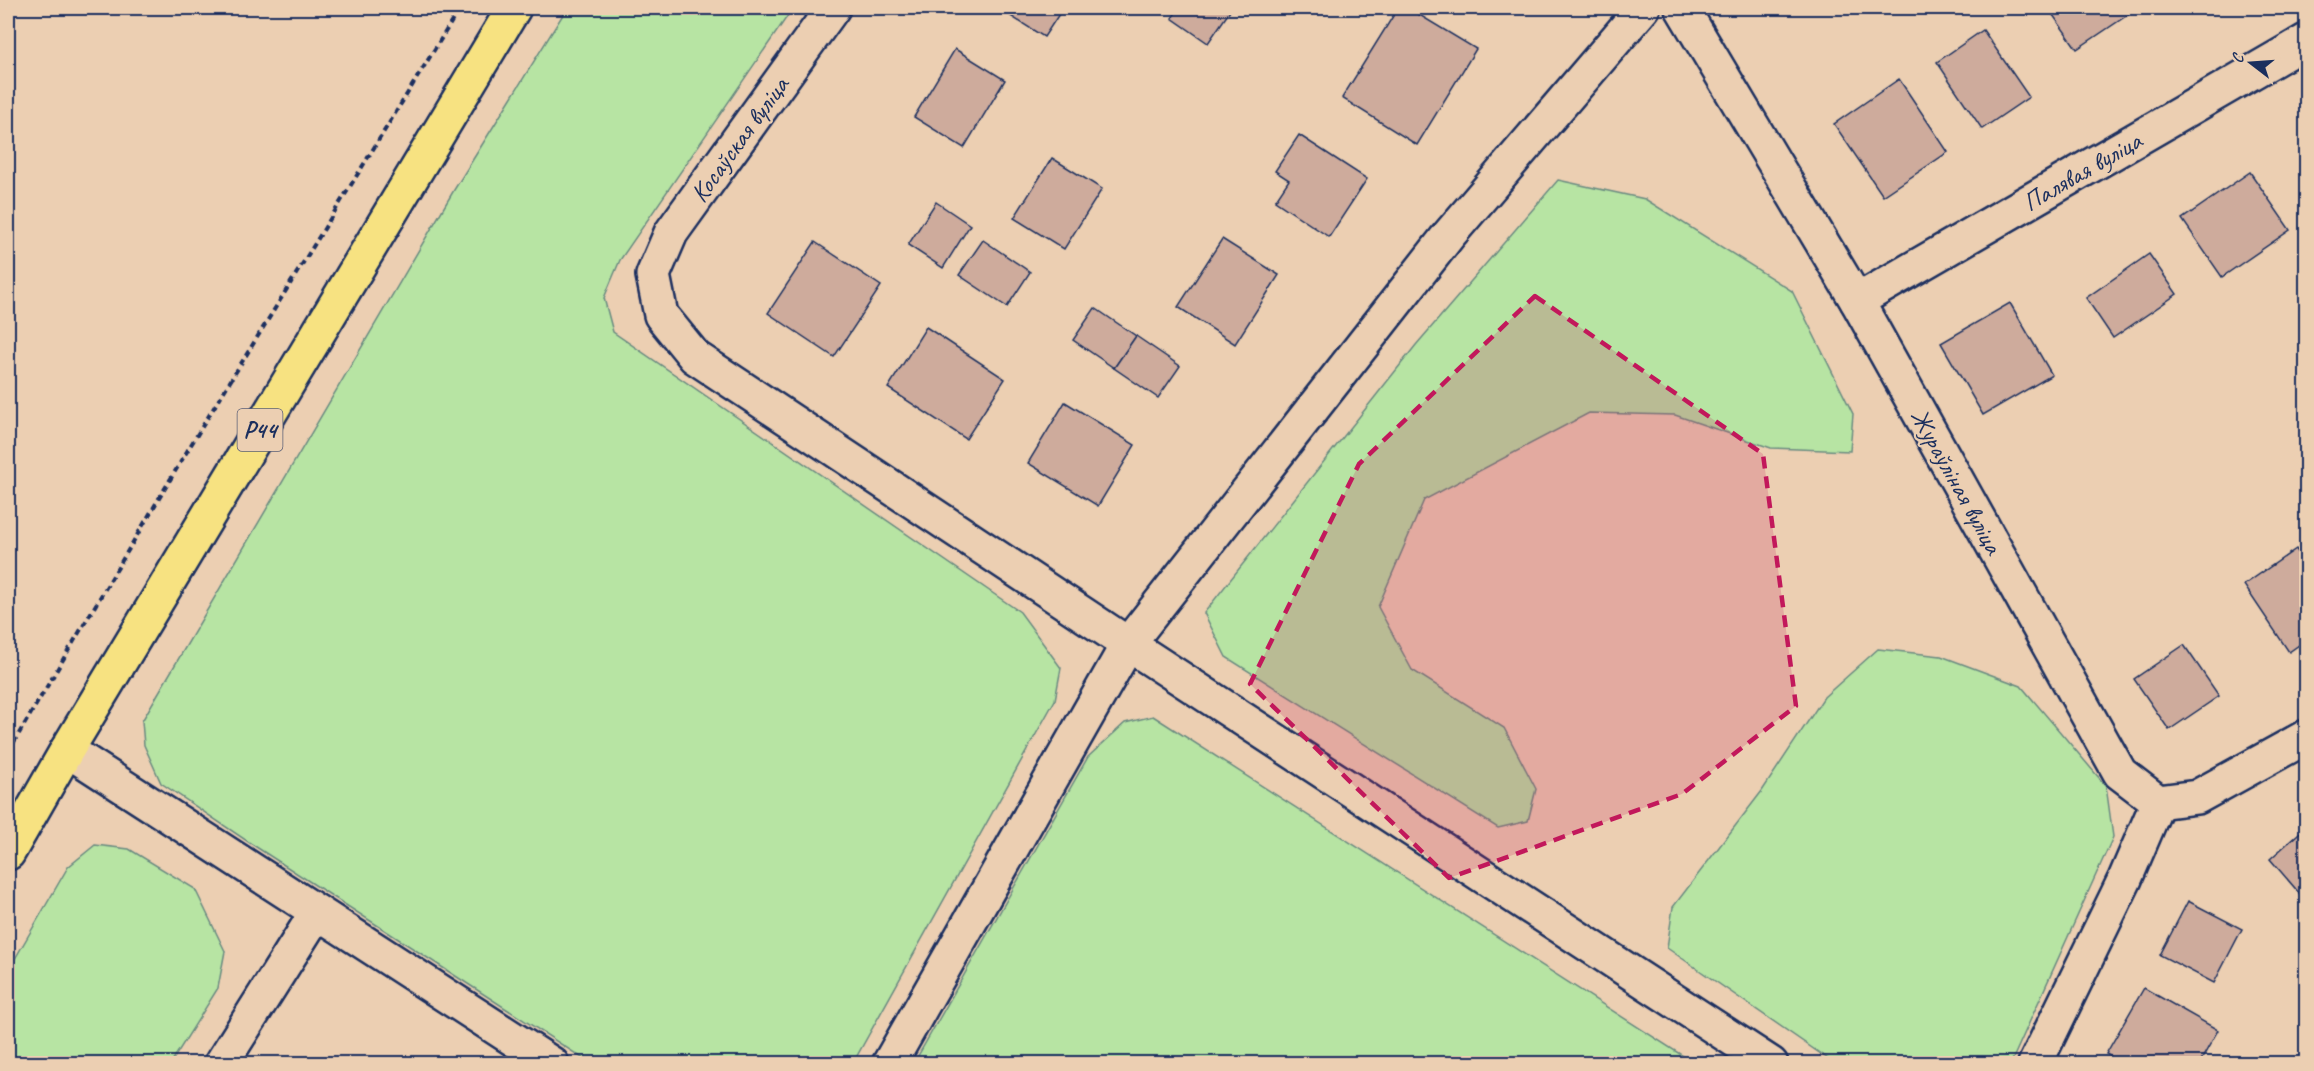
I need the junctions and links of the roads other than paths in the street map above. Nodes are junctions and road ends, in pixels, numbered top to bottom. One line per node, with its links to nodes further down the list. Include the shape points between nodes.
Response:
1 (514, 8): 9 (main road, Р44)
2 (833, 8): 7 (street, Косаўская вуліца, via 671,233 653,275 662,315 695,357)
3 (1643, 8): 7 (street, via 1448,236)
4 (1682, 8): 6 (street, Жураўліная вуліца)
5 (2307, 41): 6 (street, Палявая вуліца)
6 (1857, 301): 10 (street, Жураўліная вуліца, via 2120,774)
7 (1128, 644): 15 (street); 16 (street)
8 (2307, 737): 10 (street, via 2197,797)
9 (67, 750): 11 (main road, Р44); 12 (street)
10 (2158, 802): 17 (street)
11 (8, 853)
12 (317, 912): 13 (street); 14 (street)
13 (222, 1064)
14 (552, 1064)
15 (889, 1064)
16 (1771, 1064)
17 (2035, 1064)

